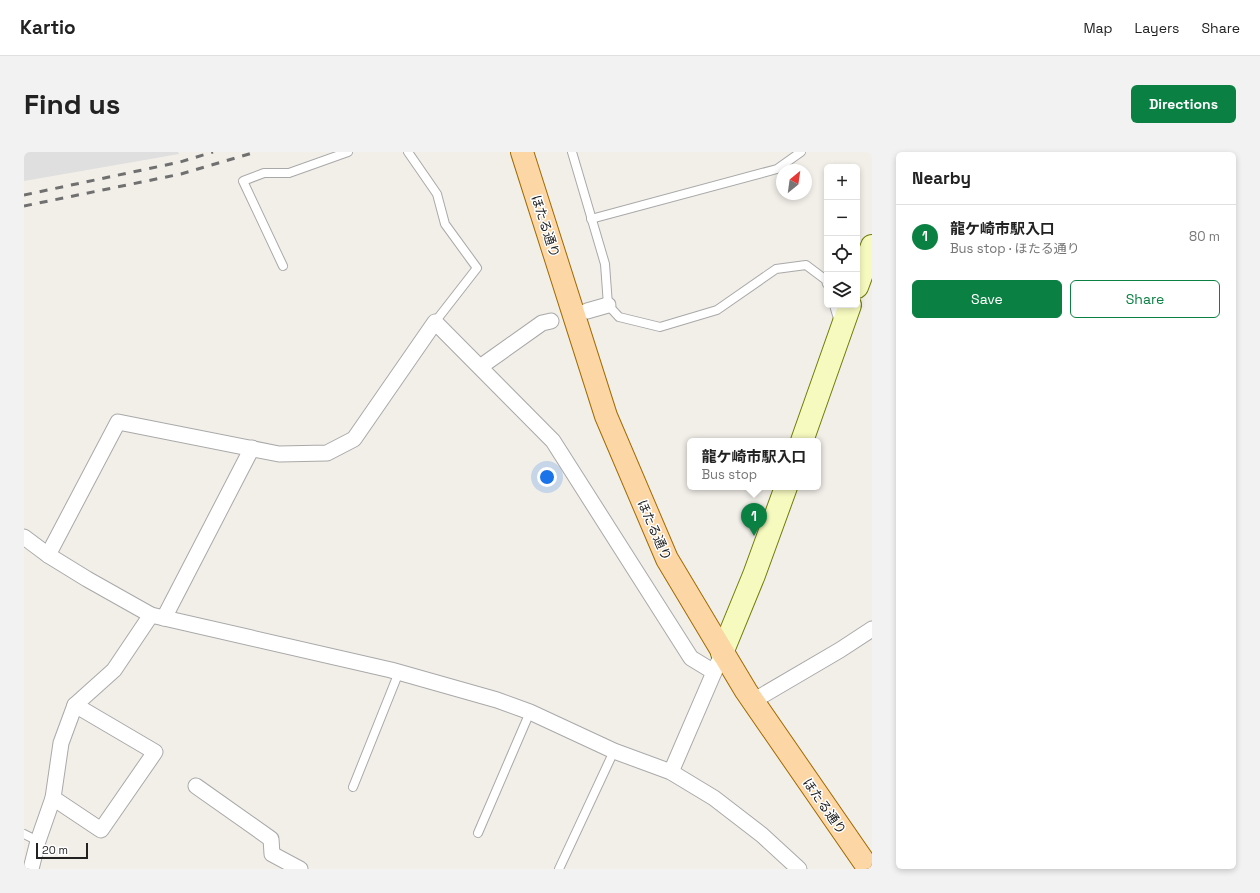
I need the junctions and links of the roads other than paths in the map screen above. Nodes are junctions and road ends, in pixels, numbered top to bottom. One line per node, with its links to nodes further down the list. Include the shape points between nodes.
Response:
1 (348, 152): 8 (lane, via 290,173 264,173 243,181)
2 (408, 152): 16 (lane, via 436,194 445,224 477,268)
3 (522, 152): 26 (main road, ほたる通り, via 606,416 667,559)
4 (572, 152): 6 (lane)
5 (800, 152): 6 (lane, via 777,169)
6 (592, 219): 11 (lane, via 605,264)
7 (872, 246): 10 (street)
8 (283, 266)
9 (824, 278): 11 (lane, via 806,265 776,270 717,310 660,327 619,317)
10 (860, 278)
11 (608, 305): 14 (street)
12 (835, 308): 17 (lane)
13 (849, 308): 17 (street)
14 (587, 311)
15 (551, 321): 18 (street, via 542,323)
16 (435, 322): 18 (street); 20 (street, via 354,439 327,453 279,454)
17 (841, 330): 19 (street)
18 (480, 367): 26 (street, via 553,441 691,658)
19 (803, 438)
20 (252, 448): 23 (street, via 118,422); 24 (street)
21 (785, 490): 26 (street, via 754,575)
22 (24, 537): 23 (street)
23 (48, 555): 24 (street)
24 (158, 616): 27 (street); 29 (street, via 114,670)
25 (872, 629): 28 (street)
26 (718, 662): 28 (main road, ほたる通り); 32 (street)
27 (399, 672): 30 (street); 34 (lane)
28 (752, 701): 43 (main road, ほたる通り)
29 (75, 705): 35 (street, via 61,744); 35 (street, via 155,752 101,830)
30 (530, 712): 31 (street); 36 (lane)
31 (614, 751): 32 (street); 41 (lane)
32 (670, 772): 42 (street, via 714,798 762,835)
33 (196, 786): 40 (street, via 271,839 272,854)
34 (353, 787)
35 (53, 798): 38 (street)
36 (478, 833)
37 (24, 834): 38 (lane)
38 (38, 841): 39 (street)
39 (30, 869)
40 (300, 869)
41 (559, 869)
42 (799, 869)
43 (869, 869)

